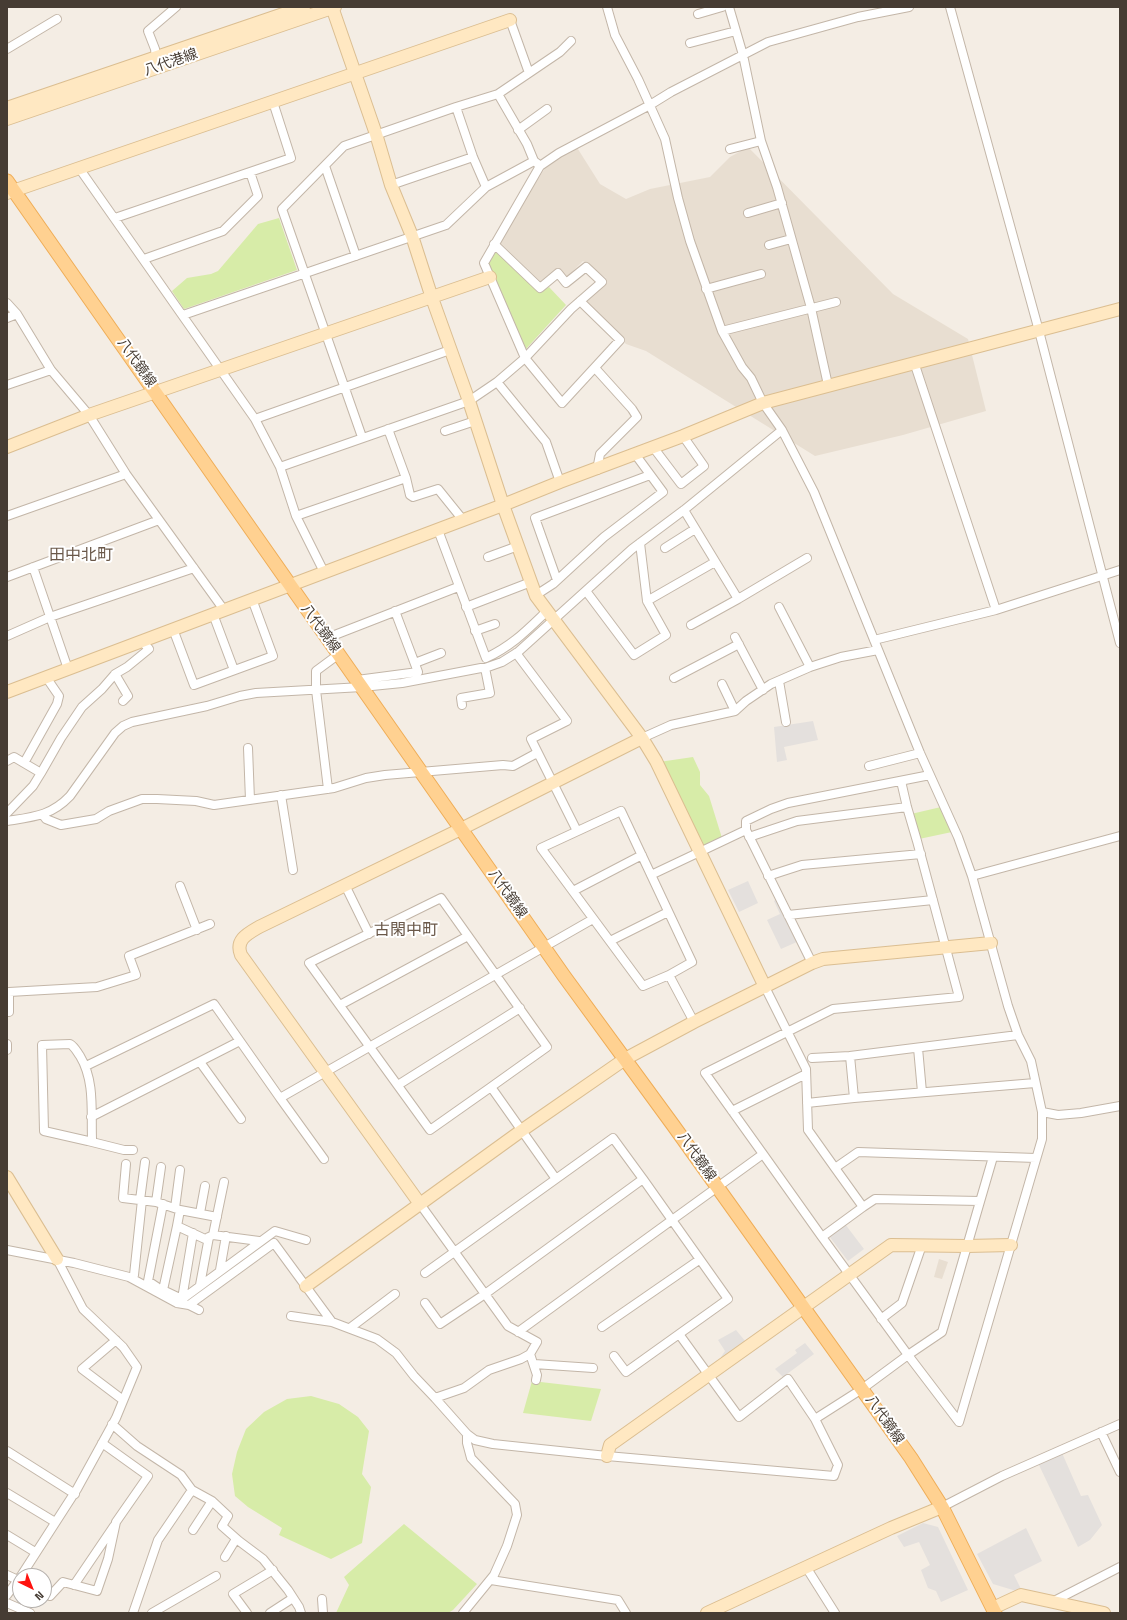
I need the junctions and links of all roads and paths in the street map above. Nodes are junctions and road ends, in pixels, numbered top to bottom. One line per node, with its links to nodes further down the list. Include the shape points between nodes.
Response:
1 (176, 7): 17 (street, via 148,31)
2 (304, 7): 17 (street, 八代港線)
3 (333, 7): 18 (street); 26 (street, 八代港線)
4 (607, 7): 22 (street, via 615,35)
5 (722, 7): 9 (street)
6 (729, 7): 12 (street)
7 (909, 7): 16 (street, via 858,16 768,42)
8 (950, 7): 62 (street)
9 (698, 14)
10 (57, 19): 15 (street)
11 (510, 20): 18 (street); 19 (street)
12 (736, 31): 14 (street); 16 (street)
13 (571, 41): 19 (street, via 560,52)
14 (690, 43)
15 (7, 49)
16 (743, 55): 22 (street); 29 (street)
17 (156, 58): 24 (street, 八代港線)
18 (354, 73): 21 (street); 28 (street)
19 (529, 73): 20 (street)
20 (498, 94): 23 (street); 27 (street)
21 (273, 102): 34 (street); 35 (street, via 291,158)
22 (650, 105): 32 (street); 51 (street, via 665,139 678,198)
23 (456, 107): 28 (street); 31 (street)
24 (7, 108)
25 (547, 109): 27 (street)
26 (7, 119)
27 (518, 130): 32 (street)
28 (376, 134): 33 (street, via 344,146); 36 (street)
29 (761, 141): 30 (street); 39 (street)
30 (730, 149)
31 (473, 157): 36 (street); 37 (street)
32 (537, 163): 37 (street); 44 (street)
33 (325, 166): 46 (street); 48 (street, via 282,209)
34 (79, 168): 38 (street); 41 (street)
35 (250, 172): 41 (street); 47 (street, via 258,196 223,231)
36 (391, 185): 42 (street)
37 (486, 187): 42 (street, via 446,225)
38 (9, 188): 74 (main road, 八代鏡線)
39 (782, 203): 40 (street); 43 (street)
40 (748, 213)
41 (115, 218): 47 (street)
42 (412, 236): 46 (street); 52 (street)
43 (792, 239): 45 (street); 56 (street)
44 (494, 244): 50 (street, via 484,263); 53 (street, via 540,288 558,273 566,283 586,267 602,282)
45 (769, 245)
46 (356, 256): 48 (street)
47 (144, 259): 59 (street)
48 (305, 274): 59 (street); 63 (street)
49 (761, 274): 51 (street)
50 (490, 277): 52 (street); 65 (street)
51 (706, 289): 61 (street)
52 (432, 298): 63 (street); 64 (street)
53 (580, 300): 65 (street); 67 (street, via 620,340)
54 (836, 302): 56 (street)
55 (7, 303): 58 (street)
56 (811, 308): 61 (street); 72 (street)
57 (1120, 309): 62 (street)
58 (17, 314): 60 (street); 69 (street)
59 (183, 315): 68 (street)
60 (7, 318)
61 (722, 331): 76 (street)
62 (1039, 331): 66 (street); 112 (street)
63 (326, 333): 68 (street); 73 (street)
64 (450, 350): 73 (street); 75 (street)
65 (525, 358): 67 (street, via 562,403); 70 (street)
66 (914, 362): 72 (street); 125 (street)
67 (596, 368): 89 (street, via 637,417 600,454)
68 (221, 369): 74 (street); 78 (street)
69 (51, 370): 71 (street); 77 (street)
70 (497, 382): 75 (street); 93 (street, via 546,442)
71 (7, 385)
72 (828, 385): 76 (street)
73 (344, 387): 78 (street); 84 (street)
74 (157, 392): 77 (street); 116 (main road, 八代鏡線)
75 (469, 401): 79 (street); 80 (street)
76 (763, 403): 81 (street); 83 (street)
77 (89, 415): 85 (street); 90 (street)
78 (255, 419): 88 (street)
79 (475, 421): 82 (street); 94 (street)
80 (388, 429): 84 (street); 92 (street)
81 (782, 430): 95 (street); 136 (street, via 814,492)
82 (445, 431)
83 (683, 436): 86 (street); 86 (street, via 704,466 681,484)
84 (362, 437): 88 (street)
85 (7, 447)
86 (653, 447): 87 (street)
87 (635, 454): 89 (street); 91 (street)
88 (280, 467): 97 (street)
89 (597, 470): 93 (street)
90 (126, 474): 96 (street); 98 (street)
91 (650, 475): 114 (street, via 663,492 604,537); 114 (street, via 535,518)
92 (406, 478): 97 (street); 99 (street, via 410,495 413,497 438,489)
93 (560, 482): 94 (street)
94 (503, 506): 99 (street); 103 (street)
95 (684, 510): 100 (street); 102 (street)
96 (7, 516)
97 (296, 516): 111 (street)
98 (159, 520): 108 (street); 109 (street)
99 (463, 520): 101 (street)
100 (695, 528): 104 (street); 107 (street)
101 (438, 530): 111 (street); 117 (street)
102 (640, 543): 118 (street); 122 (street)
103 (518, 546): 105 (street); 115 (street)
104 (665, 548)
105 (488, 557)
106 (807, 558): 121 (street)
107 (716, 562): 121 (street); 122 (street)
108 (33, 567): 113 (street); 129 (street)
109 (194, 568): 126 (street); 129 (street)
110 (1120, 570): 112 (street)
111 (324, 572): 116 (street)
112 (1102, 575): 125 (street); 138 (street)
113 (7, 577)
114 (557, 580): 119 (street)
115 (531, 582): 119 (street); 123 (street)
116 (289, 585): 120 (street); 135 (main road, 八代鏡線)
117 (458, 587): 123 (street); 127 (street)
118 (586, 591): 122 (street, via 634,655 666,634); 128 (street)
119 (536, 595): 128 (street)
120 (252, 599): 126 (street); 147 (street, via 273,656)
121 (738, 599): 131 (street)
122 (647, 601)
123 (466, 607): 133 (street)
124 (779, 607): 144 (street)
125 (996, 610): 136 (street)
126 (218, 612): 132 (street); 147 (street)
127 (395, 612): 135 (street); 143 (street)
128 (551, 615): 133 (street, via 486,658); 141 (street); 161 (street)
129 (50, 617): 134 (street); 146 (street)
130 (495, 624): 133 (street)
131 (691, 625)
132 (173, 629): 137 (street); 147 (street, via 194,685)
133 (475, 631)
134 (7, 636)
135 (327, 638): 142 (main road, 八代鏡線)
136 (874, 640): 139 (street)
137 (142, 641): 146 (street); 148 (street, via 149,649)
138 (1120, 643)
139 (878, 650): 144 (street, via 841,657); 164 (street)
140 (441, 652): 143 (street)
141 (516, 653): 145 (street, via 502,662); 163 (street, via 567,721 531,739)
142 (339, 654): 152 (main road, 八代鏡線); 154 (street, via 316,671)
143 (415, 663): 152 (street, via 418,672)
144 (810, 667): 151 (street)
145 (485, 668): 152 (street, via 402,683); 158 (street, via 490,693 461,698)
146 (68, 669): 149 (street)
147 (234, 670)
148 (115, 674): 157 (street); 168 (street, via 82,707)
149 (46, 677): 156 (street); 166 (street, via 59,696 57,704)
150 (674, 678): 155 (street, via 737,640)
151 (779, 681): 155 (street); 160 (street)
152 (360, 684): 154 (street); 169 (main road, 八代鏡線)
153 (722, 684): 159 (street)
154 (316, 690): 173 (street); 178 (street, via 256,693 123,726 115,733 66,800)
155 (763, 690): 159 (street)
156 (7, 692)
157 (128, 697)
158 (462, 705)
159 (735, 711): 161 (street, via 671,725)
160 (786, 722)
161 (642, 738): 172 (street); 184 (street, via 656,761)
162 (248, 748): 175 (street)
163 (537, 753): 169 (street, via 513,766); 172 (street)
164 (920, 753): 167 (street); 170 (street)
165 (7, 761): 166 (street, via 14,757)
166 (24, 763): 168 (street)
167 (868, 766)
168 (41, 773): 177 (street, via 33,786)
169 (422, 773): 173 (street, via 366,778); 180 (main road, 八代鏡線)
170 (930, 775): 171 (street); 190 (street, via 958,837)
171 (901, 781): 176 (street); 182 (street, via 788,803 746,821)
172 (553, 784): 180 (street); 181 (street)
173 (328, 788): 174 (street)
174 (281, 795): 175 (street); 187 (street)
175 (250, 800): 178 (street, via 214,805 196,801 142,799 109,811 96,819 61,824 46,819)
176 (907, 808): 182 (street, via 797,821); 185 (street)
177 (7, 812)
178 (43, 815): 179 (street)
179 (7, 820)
180 (462, 829): 191 (street); 204 (main road, 八代鏡線)
181 (577, 831): 186 (street, via 621,811); 193 (street, via 541,848)
182 (748, 834): 184 (street); 189 (street)
183 (1120, 836): 190 (street)
184 (700, 852): 188 (street); 209 (street)
185 (921, 854): 189 (street, via 802,865); 194 (street)
186 (642, 855): 188 (street); 193 (street)
187 (293, 870)
188 (651, 875): 195 (street)
189 (768, 876): 196 (street)
190 (972, 876): 203 (street)
191 (345, 885): 200 (street); 226 (street, via 258,927 247,934 239,949 241,956)
192 (180, 886): 199 (street)
193 (573, 891): 197 (street)
194 (933, 900): 196 (street); 205 (street)
195 (668, 912): 202 (street); 208 (street, via 692,962)
196 (788, 915): 206 (street)
197 (593, 919): 202 (street); 204 (street)
198 (210, 924): 199 (street)
199 (197, 930): 212 (street, via 130,956 136,975 97,987 9,992)
200 (369, 934): 201 (street, via 441,898); 210 (street, via 309,963)
201 (468, 936): 207 (street); 210 (street)
202 (610, 941): 208 (street, via 643,986)
203 (991, 943): 205 (street); 215 (street)
204 (543, 946): 207 (street); 223 (main road, 八代鏡線)
205 (946, 948): 206 (street, via 823,959); 214 (street, via 959,997 833,1009)
206 (812, 963): 209 (street)
207 (495, 974): 211 (street); 218 (street)
208 (669, 975): 213 (street)
209 (765, 987): 213 (street); 214 (street)
210 (340, 1005): 218 (street)
211 (520, 1008): 229 (street); 230 (street, via 547,1048)
212 (7, 1012)
213 (694, 1022): 223 (street)
214 (787, 1031): 227 (street, via 806,1069); 236 (street, via 705,1073)
215 (1018, 1035): 219 (street); 228 (street, via 1031,1061)
216 (240, 1041): 224 (street); 225 (street, via 214,1004); 232 (street)
217 (7, 1044): 220 (street)
218 (369, 1047): 226 (street); 229 (street)
219 (918, 1048): 221 (street); 231 (street)
220 (7, 1050)
221 (850, 1056): 222 (street); 233 (street)
222 (812, 1058)
223 (625, 1059): 240 (street); 257 (main road, 八代鏡線)
224 (200, 1062): 238 (street); 239 (street)
225 (86, 1066): 238 (street, via 91,1082); 241 (street, via 70,1044 42,1045 44,1132)
226 (326, 1072): 232 (street); 261 (street)
227 (806, 1074): 234 (street); 236 (street)
228 (1035, 1084): 231 (street); 237 (street)
229 (398, 1085): 230 (street, via 430,1130)
230 (491, 1088): 240 (street)
231 (922, 1092): 233 (street)
232 (280, 1098): 246 (street)
233 (854, 1098): 234 (street)
234 (807, 1103): 250 (street, via 808,1130)
235 (1120, 1106): 237 (street, via 1058,1115)
236 (732, 1111): 243 (street)
237 (1042, 1112): 245 (street, via 1042,1139)
238 (91, 1117): 241 (street, via 92,1138)
239 (241, 1119)
240 (521, 1131): 253 (street); 261 (street)
241 (88, 1141): 242 (street)
242 (133, 1150)
243 (763, 1154): 257 (street); 271 (street)
244 (993, 1157): 245 (street); 250 (street, via 858,1152); 259 (street)
245 (1036, 1158): 274 (street)
246 (324, 1159)
247 (145, 1162): 258 (street)
248 (126, 1164): 258 (street, via 123,1198)
249 (161, 1167): 260 (street)
250 (835, 1168): 262 (street)
251 (180, 1170): 263 (street)
252 (7, 1177): 279 (street)
253 (556, 1179): 254 (street, via 613,1138); 278 (street)
254 (643, 1179): 266 (street); 290 (street)
255 (224, 1182): 265 (street)
256 (205, 1186): 264 (street)
257 (718, 1187): 266 (street); 294 (main road, 八代鏡線)
258 (141, 1200): 260 (street); 284 (street)
259 (980, 1201): 262 (street, via 875,1199); 276 (street)
260 (160, 1203): 263 (street); 285 (street)
261 (420, 1204): 278 (street); 287 (street)
262 (863, 1207): 271 (street)
263 (178, 1209): 264 (street); 267 (street)
264 (200, 1214): 265 (street)
265 (217, 1217): 269 (street)
266 (672, 1220): 280 (street); 301 (street)
267 (177, 1226): 268 (street); 288 (street)
268 (193, 1233): 269 (street, via 205,1239); 291 (street)
269 (211, 1236): 270 (street); 286 (street)
270 (226, 1236): 273 (street); 281 (street)
271 (822, 1237): 283 (street)
272 (306, 1240): 273 (street, via 275,1231)
273 (259, 1241): 281 (street)
274 (1011, 1245): 276 (street); 305 (street, via 959,1422)
275 (922, 1246): 276 (street); 283 (street, via 891,1245); 297 (street, via 902,1304)
276 (967, 1246): 305 (street, via 942,1332)
277 (7, 1250): 279 (street)
278 (455, 1252): 282 (street); 290 (street)
279 (57, 1259): 284 (street); 303 (street, via 83,1308)
280 (699, 1260): 299 (street); 302 (street, via 728,1299)
281 (220, 1270): 286 (street)
282 (425, 1273)
283 (849, 1275): 294 (street); 297 (street)
284 (134, 1277): 285 (street); 291 (street)
285 (148, 1281): 288 (street)
286 (200, 1285): 291 (street)
287 (306, 1286): 293 (street, via 274,1243); 298 (street)
288 (163, 1290): 291 (street)
289 (395, 1294): 300 (street)
290 (485, 1294): 292 (street, via 440,1324); 301 (street, via 508,1326)
291 (179, 1301): 293 (street)
292 (425, 1303)
293 (190, 1305): 295 (street)
294 (802, 1308): 309 (street); 311 (main road, 八代鏡線)
295 (199, 1310)
296 (291, 1316): 298 (street)
297 (881, 1319): 305 (street)
298 (332, 1322): 300 (street)
299 (602, 1327)
300 (350, 1328): 312 (street, via 377,1339 396,1353)
301 (518, 1332): 304 (street, via 537,1342)
302 (679, 1334): 306 (street, via 626,1372); 309 (street)
303 (116, 1340): 313 (street, via 136,1367); 313 (street, via 82,1369)
304 (530, 1354): 307 (street); 312 (street, via 489,1370 464,1388)
305 (908, 1355): 311 (street)
306 (614, 1356)
307 (534, 1364): 308 (street); 310 (street)
308 (593, 1368)
309 (709, 1375): 314 (street, via 739,1417 788,1379); 321 (street, via 610,1445)
310 (536, 1380)
311 (862, 1389): 314 (street); 327 (main road, 八代鏡線, via 916,1465)
312 (436, 1398): 318 (street)
313 (123, 1400): 315 (street)
314 (815, 1419): 321 (street, via 838,1465 834,1476)
315 (112, 1424): 319 (street); 323 (street, via 137,1446 181,1475)
316 (1120, 1424): 317 (street)
317 (1101, 1432): 322 (street); 327 (street, via 1002,1476)
318 (467, 1434): 321 (street, via 475,1440 493,1444); 340 (street, via 471,1458 515,1504 517,1511 507,1546)
319 (102, 1443): 325 (street); 329 (street, via 148,1476)
320 (7, 1451): 325 (street)
321 (608, 1456)
322 (1120, 1472)
323 (192, 1490): 326 (street); 349 (street, via 158,1540)
324 (7, 1493): 328 (street)
325 (75, 1494): 328 (street)
326 (212, 1501): 330 (street); 332 (street, via 228,1516 222,1526)
327 (942, 1507): 335 (street); 347 (main road, 八代鏡線)
328 (55, 1522): 333 (street)
329 (116, 1522): 341 (street); 341 (street, via 108,1559 96,1591)
330 (193, 1530)
331 (7, 1535): 333 (street)
332 (236, 1539): 334 (street); 338 (street, via 263,1559)
333 (35, 1552): 337 (street)
334 (225, 1557)
335 (806, 1567): 357 (street); 358 (street)
336 (1120, 1567): 345 (street)
337 (26, 1568)
338 (272, 1570): 343 (street); 351 (street, via 233,1594)
339 (216, 1576): 350 (street)
340 (491, 1580): 355 (street); 356 (street, via 618,1600)
341 (74, 1585): 342 (street, via 63,1582)
342 (52, 1594)
343 (294, 1598): 352 (street); 353 (street)
344 (322, 1599): 354 (street)
345 (1054, 1601): 347 (street, via 1021,1595); 359 (street)
346 (7, 1603): 348 (street)
347 (994, 1610)
348 (30, 1613)
349 (133, 1613)
350 (152, 1613)
351 (247, 1613)
352 (270, 1613)
353 (301, 1613)
354 (323, 1613)
355 (463, 1613)
356 (626, 1613)
357 (707, 1613)
358 (834, 1613)
359 (1104, 1613)

